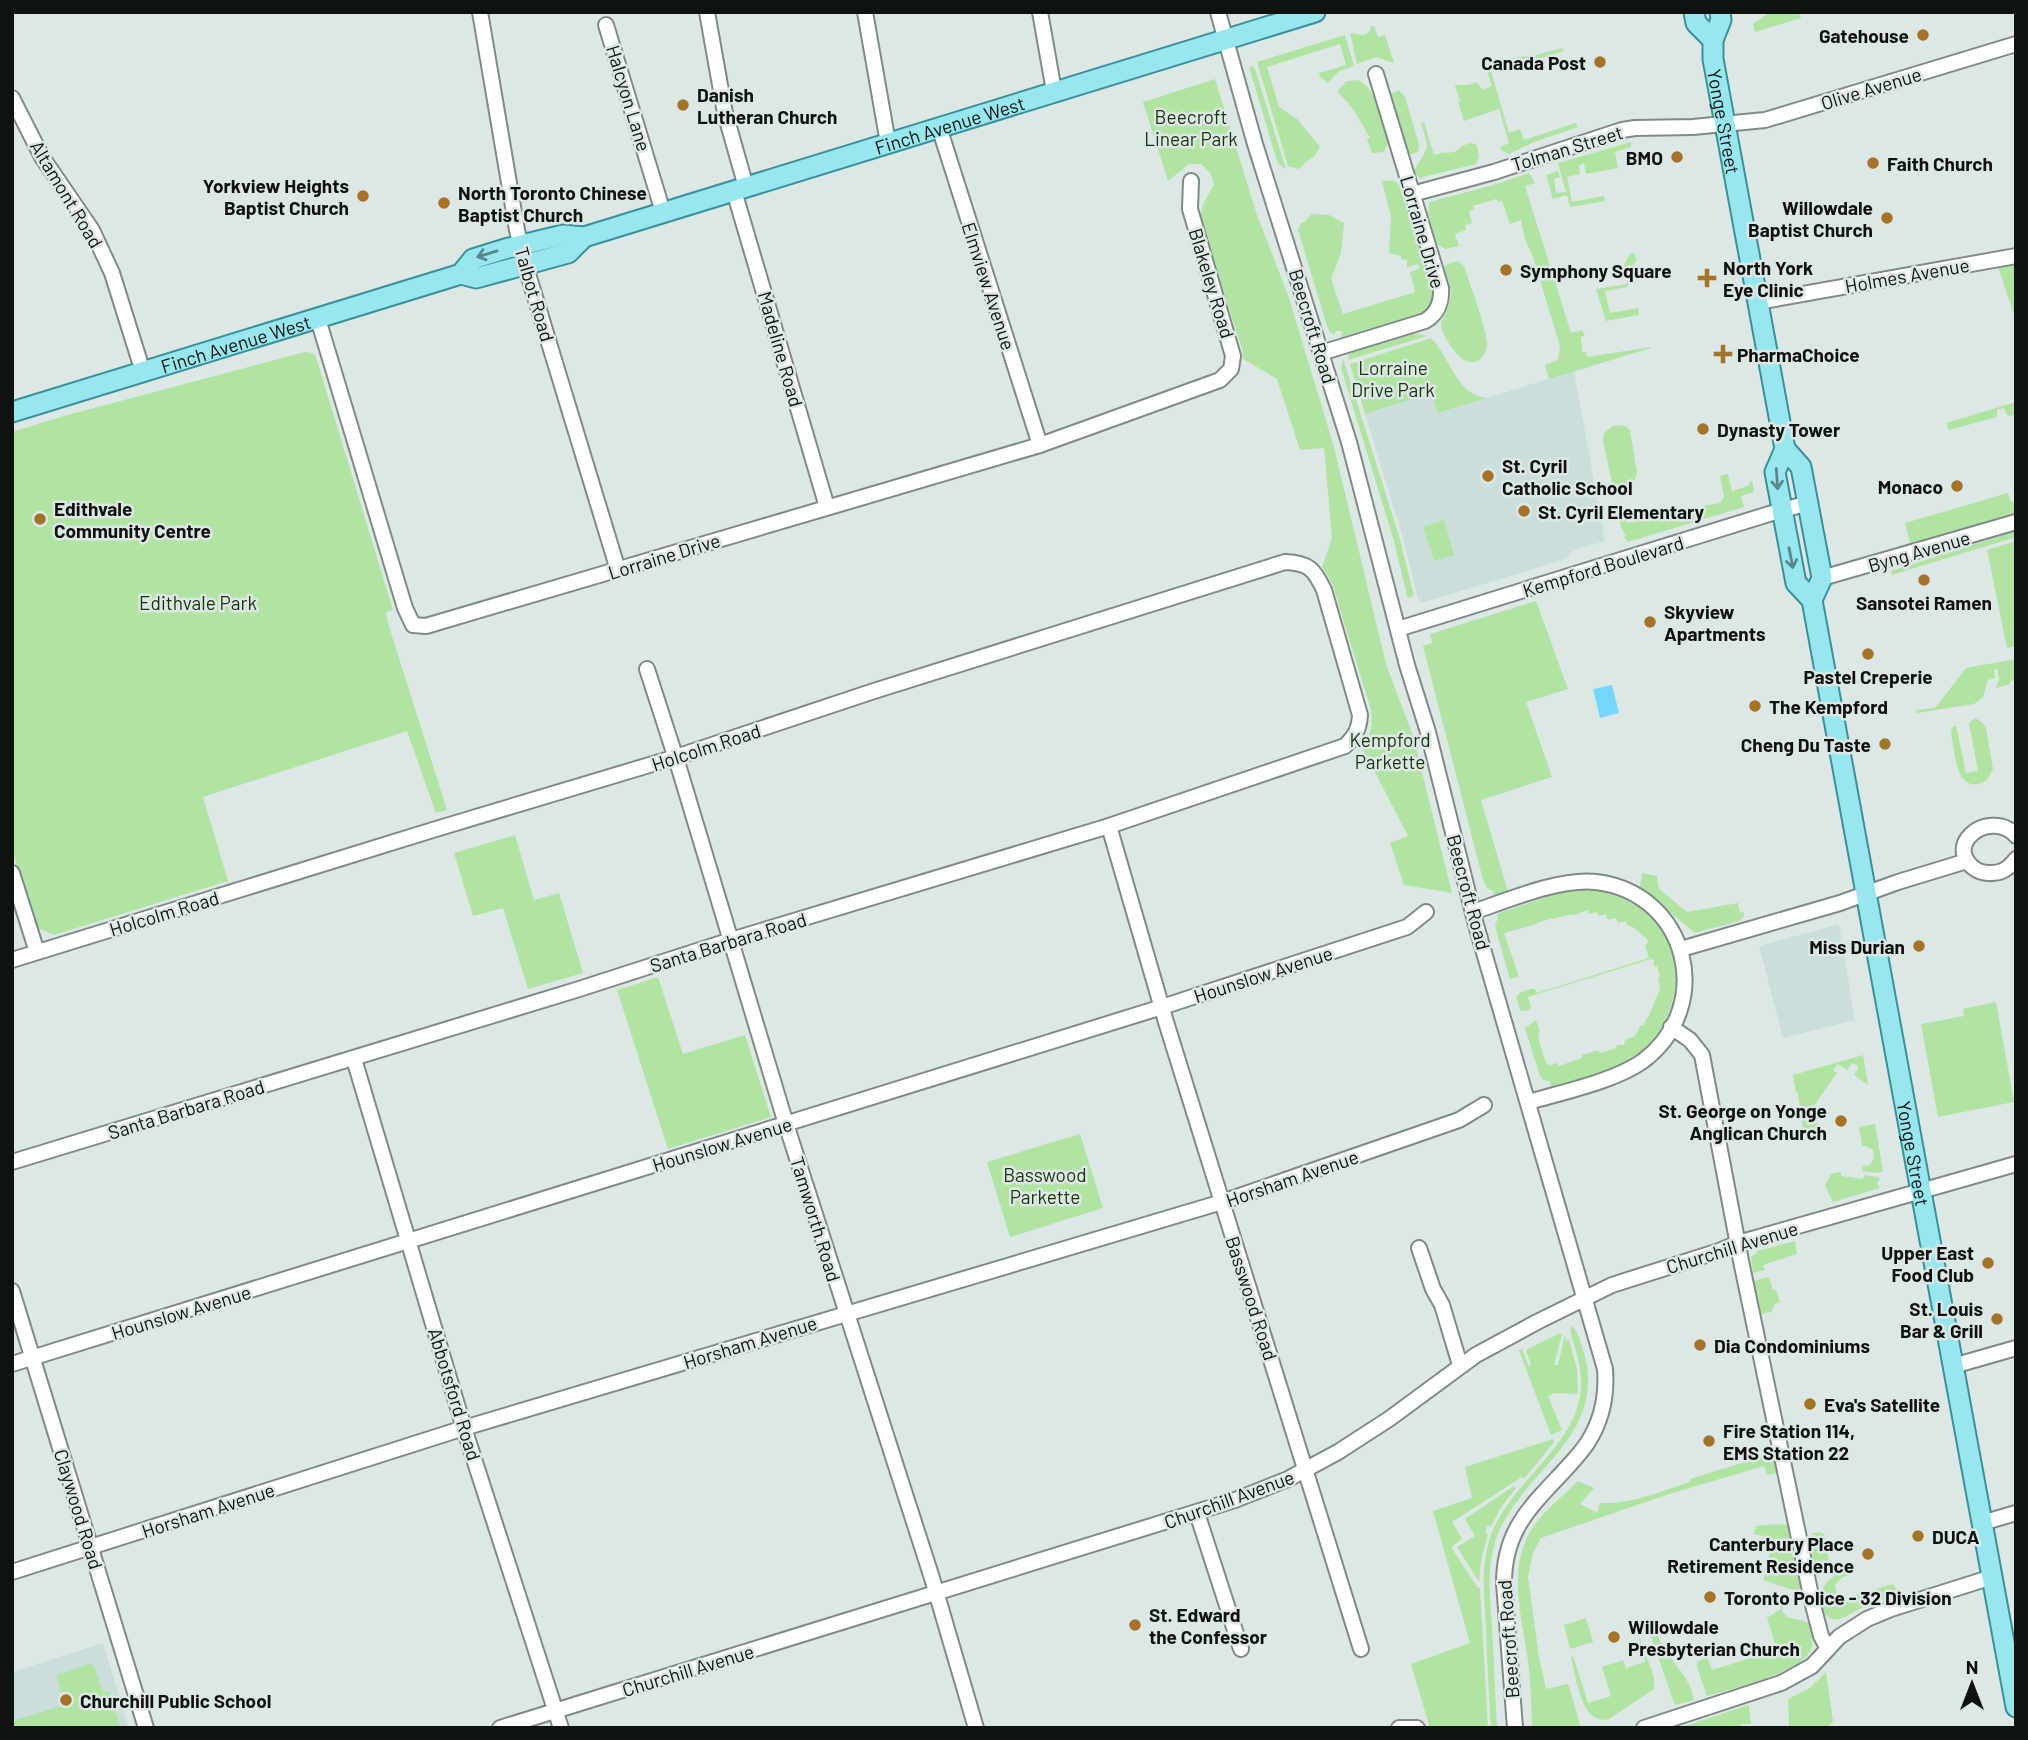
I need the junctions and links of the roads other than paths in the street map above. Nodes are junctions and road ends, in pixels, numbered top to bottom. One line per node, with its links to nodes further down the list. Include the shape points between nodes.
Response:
1 (480, 12): 23 (street, Talbot Road)
2 (707, 12): 20 (street, Madeline Road)
3 (865, 12): 18 (street)
4 (1040, 12): 14 (street)
5 (1218, 12): 10 (street, Beecroft Road)
6 (1315, 12): 10 (main road, Finch Avenue West)
7 (1694, 12): 11 (main road, Yonge Street, via 1696,23)
8 (1720, 12): 11 (main road, Yonge Street)
9 (606, 25): 22 (street, Halcyon Lane)
10 (1225, 40): 14 (main road, Finch Avenue West); 27 (street, Beecroft Road)
11 (1713, 40): 16 (main road, Yonge Street)
12 (2016, 44): 16 (street, Olive Avenue, via 1765,120)
13 (1376, 74): 21 (street, Lorraine Drive)
14 (1055, 92): 17 (main road, Finch Avenue West)
15 (12, 98): 28 (street, Altamont Road, via 42,157 92,230 112,273)
16 (1725, 124): 21 (street, Tolman Street, via 1622,130); 25 (main road, Yonge Street)
17 (939, 127): 18 (main road, Finch Avenue West); 31 (street, Elmview Avenue)
18 (888, 143): 20 (main road, Finch Avenue West)
19 (1191, 181): 29 (street, Blakeley Road, via 1190,209 1233,356 1230,369)
20 (740, 189): 22 (main road, Finch Avenue West); 34 (street, Madeline Road)
21 (1412, 194): 27 (street, Lorraine Drive, via 1441,288 1439,307 1425,321)
22 (663, 212): 23 (main road, Finch Avenue West, via 584,237 568,253)
23 (523, 255): 26 (main road, Finch Avenue West, via 476,278 461,274); 37 (street, Talbot Road)
24 (2016, 256): 25 (street, Holmes Avenue)
25 (1758, 302): 32 (main road, Yonge Street)
26 (317, 319): 28 (main road, Finch Avenue West); 37 (street, Lorraine Drive, via 413,625 438,623)
27 (1321, 353): 40 (street, Beecroft Road)
28 (143, 372): 30 (main road, Finch Avenue West)
29 (1220, 380): 31 (street, Lorraine Drive)
30 (12, 412)
31 (1040, 445): 34 (street, Lorraine Drive)
32 (1785, 449): 33 (main road, Yonge Street, via 1801,467); 35 (main road, Yonge Street, one-way to 35, via 1774,472)
33 (1808, 503): 35 (street, Kempford Boulevard); 38 (main road, Yonge Street)
34 (827, 507): 37 (street, Lorraine Drive)
35 (1782, 510): 39 (main road, Yonge Street, one-way to 39, via 1796,583); 40 (street, Kempford Boulevard)
36 (2016, 522): 38 (street, Byng Avenue)
37 (618, 570)
38 (1822, 578): 39 (main road)
39 (1812, 600): 49 (main road, Yonge Street)
40 (1398, 629): 51 (street, Beecroft Road)
41 (1341, 653): 43 (street, Holcolm Road, via 1316,573 1301,563 1284,562); 44 (street, Santa Barbara Road, via 1360,715 1355,736 1345,746)
42 (647, 669): 43 (street, Tamworth Road)
43 (676, 757): 52 (street, Tamworth Road); 54 (street, Holcolm Road)
44 (1109, 826): 52 (street, Santa Barbara Road); 56 (street, Basswood Road)
45 (2016, 836): 47 (street, via 2006,827 1983,828 1966,841)
46 (2016, 859): 47 (street, via 2004,871 1992,873 1976,870)
47 (1967, 862): 49 (street)
48 (12, 873): 54 (street)
49 (1867, 894): 53 (street); 64 (main road, Yonge Street)
50 (1426, 912): 56 (street, Hounslow Avenue, via 1406,927)
51 (1473, 912): 53 (street, via 1568,883 1603,883 1631,893 1653,908 1671,927); 59 (street, Beecroft Road)
52 (731, 940): 58 (street, Santa Barbara Road); 61 (street, Tamworth Road)
53 (1681, 949): 57 (street, via 1684,983)
54 (37, 952): 55 (street, Holcolm Road)
55 (12, 960)
56 (1162, 1007): 61 (street, Hounslow Avenue); 65 (street, Basswood Road)
57 (1671, 1027): 59 (street, via 1657,1048 1633,1067); 67 (street, via 1702,1055)
58 (354, 1059): 62 (street, Santa Barbara Road); 66 (street, Abbotsford Road)
59 (1529, 1102): 70 (street, Beecroft Road)
60 (1484, 1105): 65 (street, Horsham Avenue, via 1459,1120)
61 (786, 1124): 66 (street, Hounslow Avenue); 71 (street, Tamworth Road)
62 (12, 1162)
63 (2016, 1164): 64 (street, Churchill Avenue)
64 (1921, 1192): 67 (street, Churchill Avenue); 76 (main road, Yonge Street)
65 (1222, 1202): 71 (street, Horsham Avenue); 78 (street, Basswood Road)
66 (408, 1242): 73 (street, Hounslow Avenue); 77 (street, Abbotsford Road)
67 (1738, 1243): 70 (street, Churchill Avenue); 88 (street, via 1813,1605)
68 (1419, 1248): 75 (street)
69 (12, 1291): 73 (street, Claywood Road)
70 (1585, 1298): 75 (street, Churchill Avenue); 97 (street, Beecroft Road, via 1605,1369 1601,1413 1584,1448 1517,1527 1504,1571)
71 (845, 1313): 77 (street, Horsham Avenue); 85 (street, Tamworth Road)
72 (2016, 1348): 76 (street)
73 (33, 1358): 74 (street, Hounslow Avenue); 82 (street, Claywood Road)
74 (12, 1364)
75 (1460, 1366): 78 (street, Churchill Avenue, via 1372,1431)
76 (1953, 1366): 81 (main road, Yonge Street)
77 (464, 1427): 82 (street, Horsham Avenue); 90 (street, Abbotsford Road)
78 (1306, 1469): 79 (street, Churchill Avenue); 87 (street, Basswood Road)
79 (1196, 1513): 85 (street, Churchill Avenue); 86 (street)
80 (2016, 1513): 81 (street)
81 (1982, 1523): 84 (main road, Yonge Street)
82 (91, 1548): 83 (street, Horsham Avenue); 91 (street, Claywood Road)
83 (12, 1572)
84 (1992, 1577): 88 (street, via 1875,1615 1846,1632); 89 (main road, Yonge Street)
85 (935, 1593): 90 (street, Churchill Avenue); 94 (street, Tamworth Road)
86 (1241, 1649)
87 (1362, 1650)
88 (1828, 1650): 98 (street, via 1812,1666 1781,1683)
89 (2016, 1707)
90 (555, 1711): 92 (street, Churchill Avenue); 93 (street, Abbotsford Road)
91 (146, 1728)
92 (500, 1728)
93 (561, 1728)
94 (976, 1728)
95 (1399, 1728): 96 (street)
96 (1417, 1728)
97 (1515, 1728)
98 (1644, 1728)

